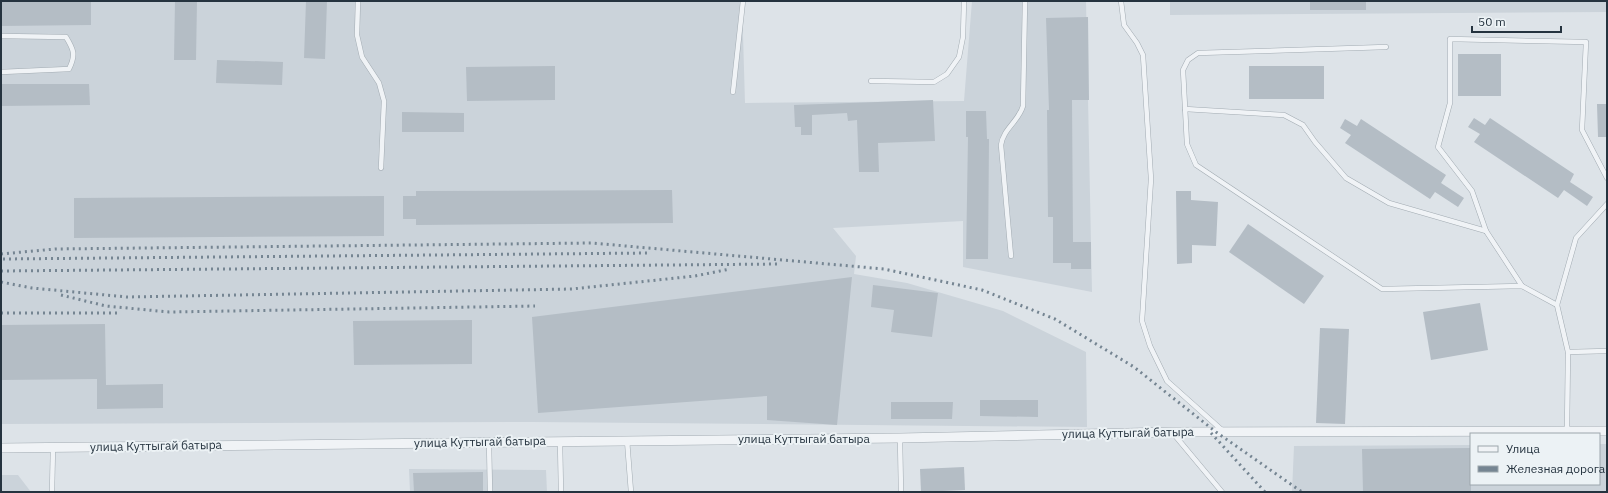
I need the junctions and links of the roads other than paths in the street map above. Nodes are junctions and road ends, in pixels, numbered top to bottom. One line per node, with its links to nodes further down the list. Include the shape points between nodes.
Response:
1 (358, 1): 12 (lane, via 357,35 362,57 379,83 384,101)
2 (743, 1): 10 (lane)
3 (964, 1): 9 (lane, via 963,37 959,57 948,74 934,82)
4 (1025, 1): 16 (lane, via 1023,106 1020,114 1002,137 1001,145)
5 (1121, 1): 24 (lane, via 1124,25 1138,43 1143,55 1151,178 1142,321 1150,346 1167,381)
6 (1, 36): 8 (lane, via 66,37 72,47 74,59 69,69)
7 (1386, 47): 11 (lane, via 1198,53 1188,60 1183,70)
8 (1, 72)
9 (871, 81)
10 (733, 92)
11 (1185, 108): 15 (lane, via 1284,115 1303,125 1346,178 1389,203); 17 (lane, via 1187,144 1196,165 1382,289)
12 (381, 168)
13 (1607, 178): 15 (lane, via 1582,130 1586,42 1450,39 1450,103 1438,147 1472,190)
14 (1607, 204): 18 (lane, via 1576,238)
15 (1486, 231): 17 (lane)
16 (1012, 256)
17 (1522, 286): 18 (lane)
18 (1557, 305): 20 (lane)
19 (1607, 351): 20 (lane)
20 (1568, 352): 21 (lane)
21 (1567, 431): 22 (street, улица Куттыгай батыра); 24 (street, улица Куттыгай батыра)
22 (1607, 431)
23 (1172, 432): 24 (street, улица Куттыгай батыра); 25 (street, улица Куттыгай батыра); 36 (lane)
24 (1224, 432)
25 (900, 438): 26 (street, улица Куттыгай батыра); 35 (lane)
26 (627, 440): 27 (street, улица Куттыгай батыра); 34 (lane)
27 (560, 441): 28 (street, улица Куттыгай батыра); 33 (lane)
28 (489, 442): 29 (street, улица Куттыгай батыра); 32 (lane)
29 (53, 447): 30 (street, улица Куттыгай батыра); 31 (lane)
30 (1, 448)
31 (52, 492)
32 (490, 492)
33 (561, 492)
34 (631, 492)
35 (901, 492)
36 (1222, 492)

